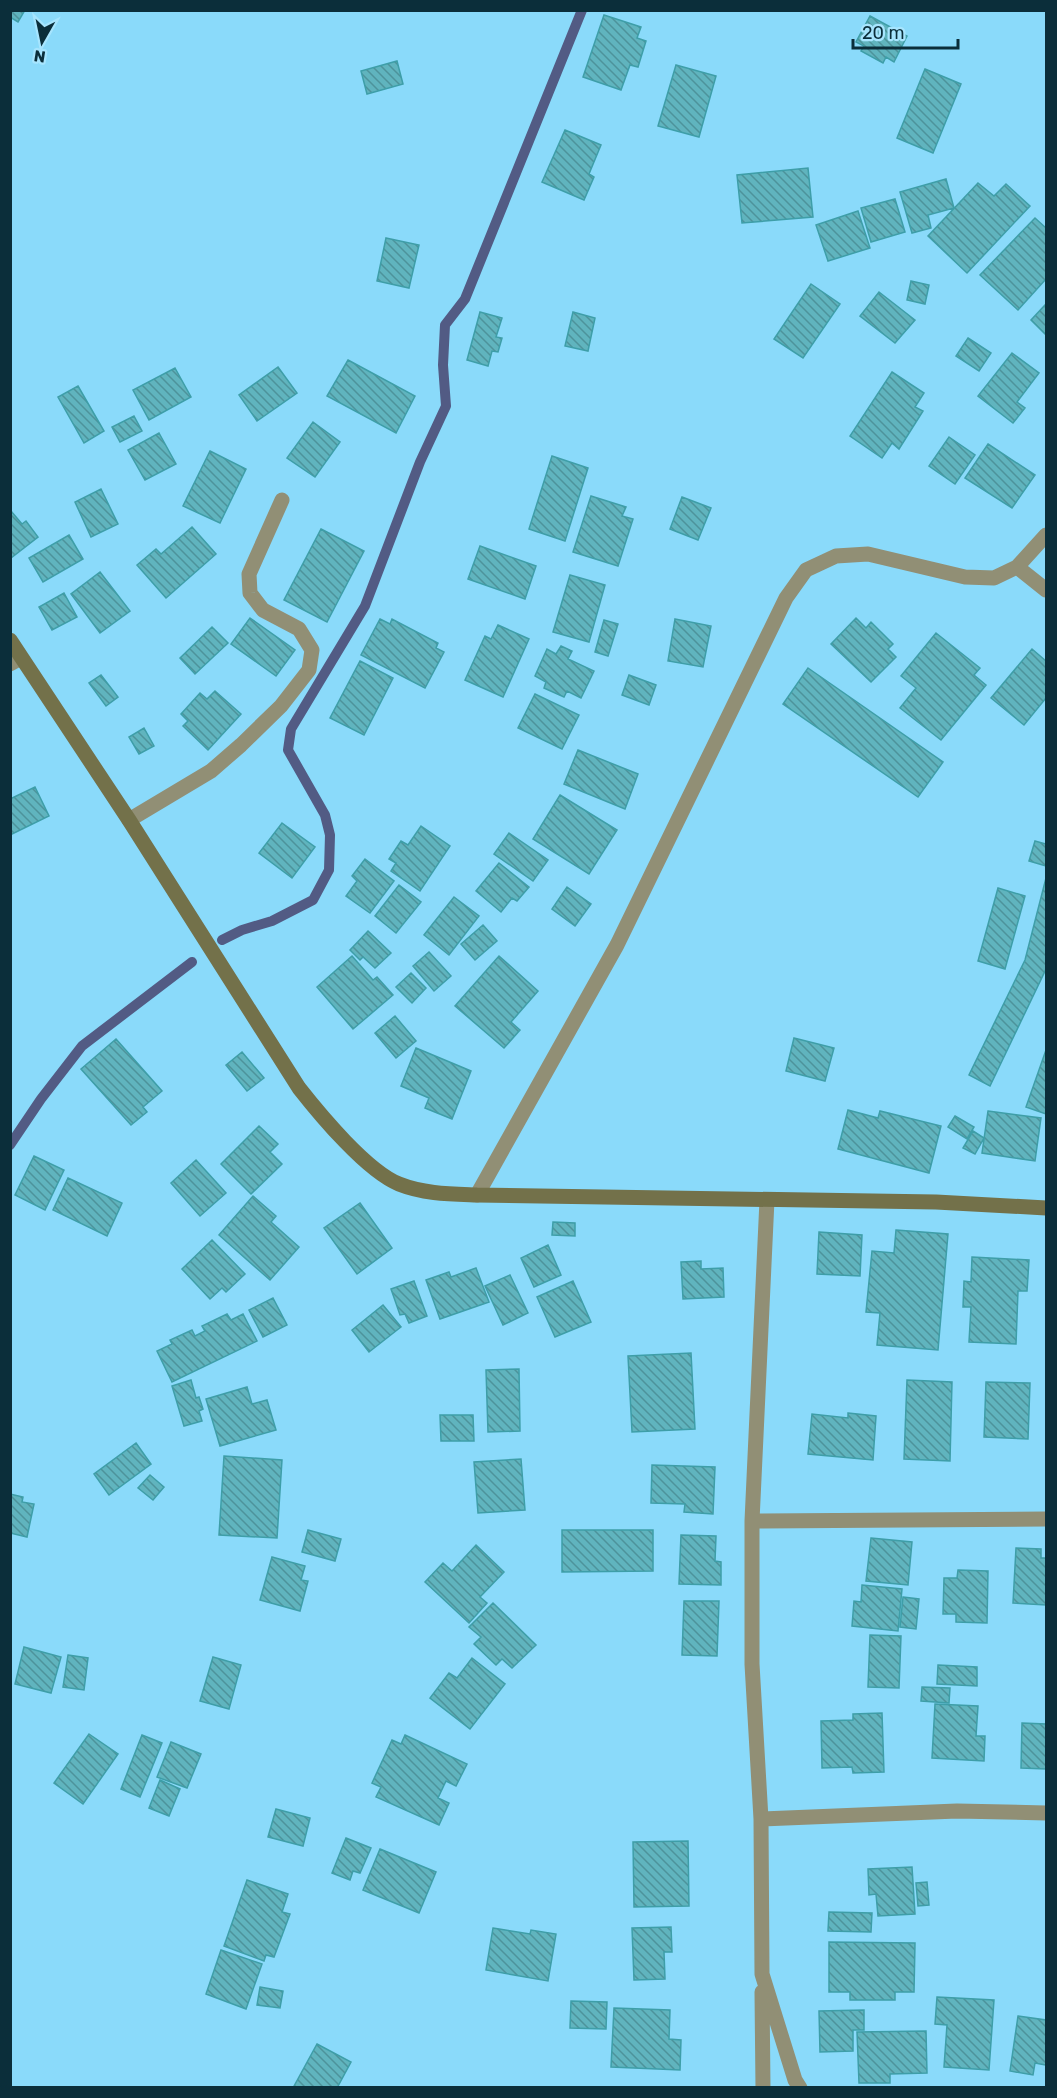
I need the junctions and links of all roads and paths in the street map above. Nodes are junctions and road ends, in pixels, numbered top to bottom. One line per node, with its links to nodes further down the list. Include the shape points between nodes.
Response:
1 (282, 500): 7 (street, via 249,574 250,593 262,610 298,629 312,650 309,670 281,706 211,771)
2 (1047, 535): 3 (street)
3 (1017, 567): 4 (street); 8 (street, via 994,578 965,577 868,554 836,556 806,570 786,598 617,945)
4 (1047, 590)
5 (10, 640): 6 (street)
6 (16, 661): 7 (street)
7 (129, 820): 8 (street, via 299,1088 325,1120 372,1166 398,1184 429,1192)
8 (477, 1195): 9 (street)
9 (767, 1200): 10 (street); 12 (street)
10 (1047, 1208)
11 (1047, 1519): 12 (street)
12 (752, 1521): 14 (street, via 752,1664)
13 (1047, 1813): 14 (street, via 957,1810)
14 (761, 1820): 15 (street)
15 (762, 1974): 16 (street); 17 (street)
16 (763, 2088)
17 (800, 2088)

